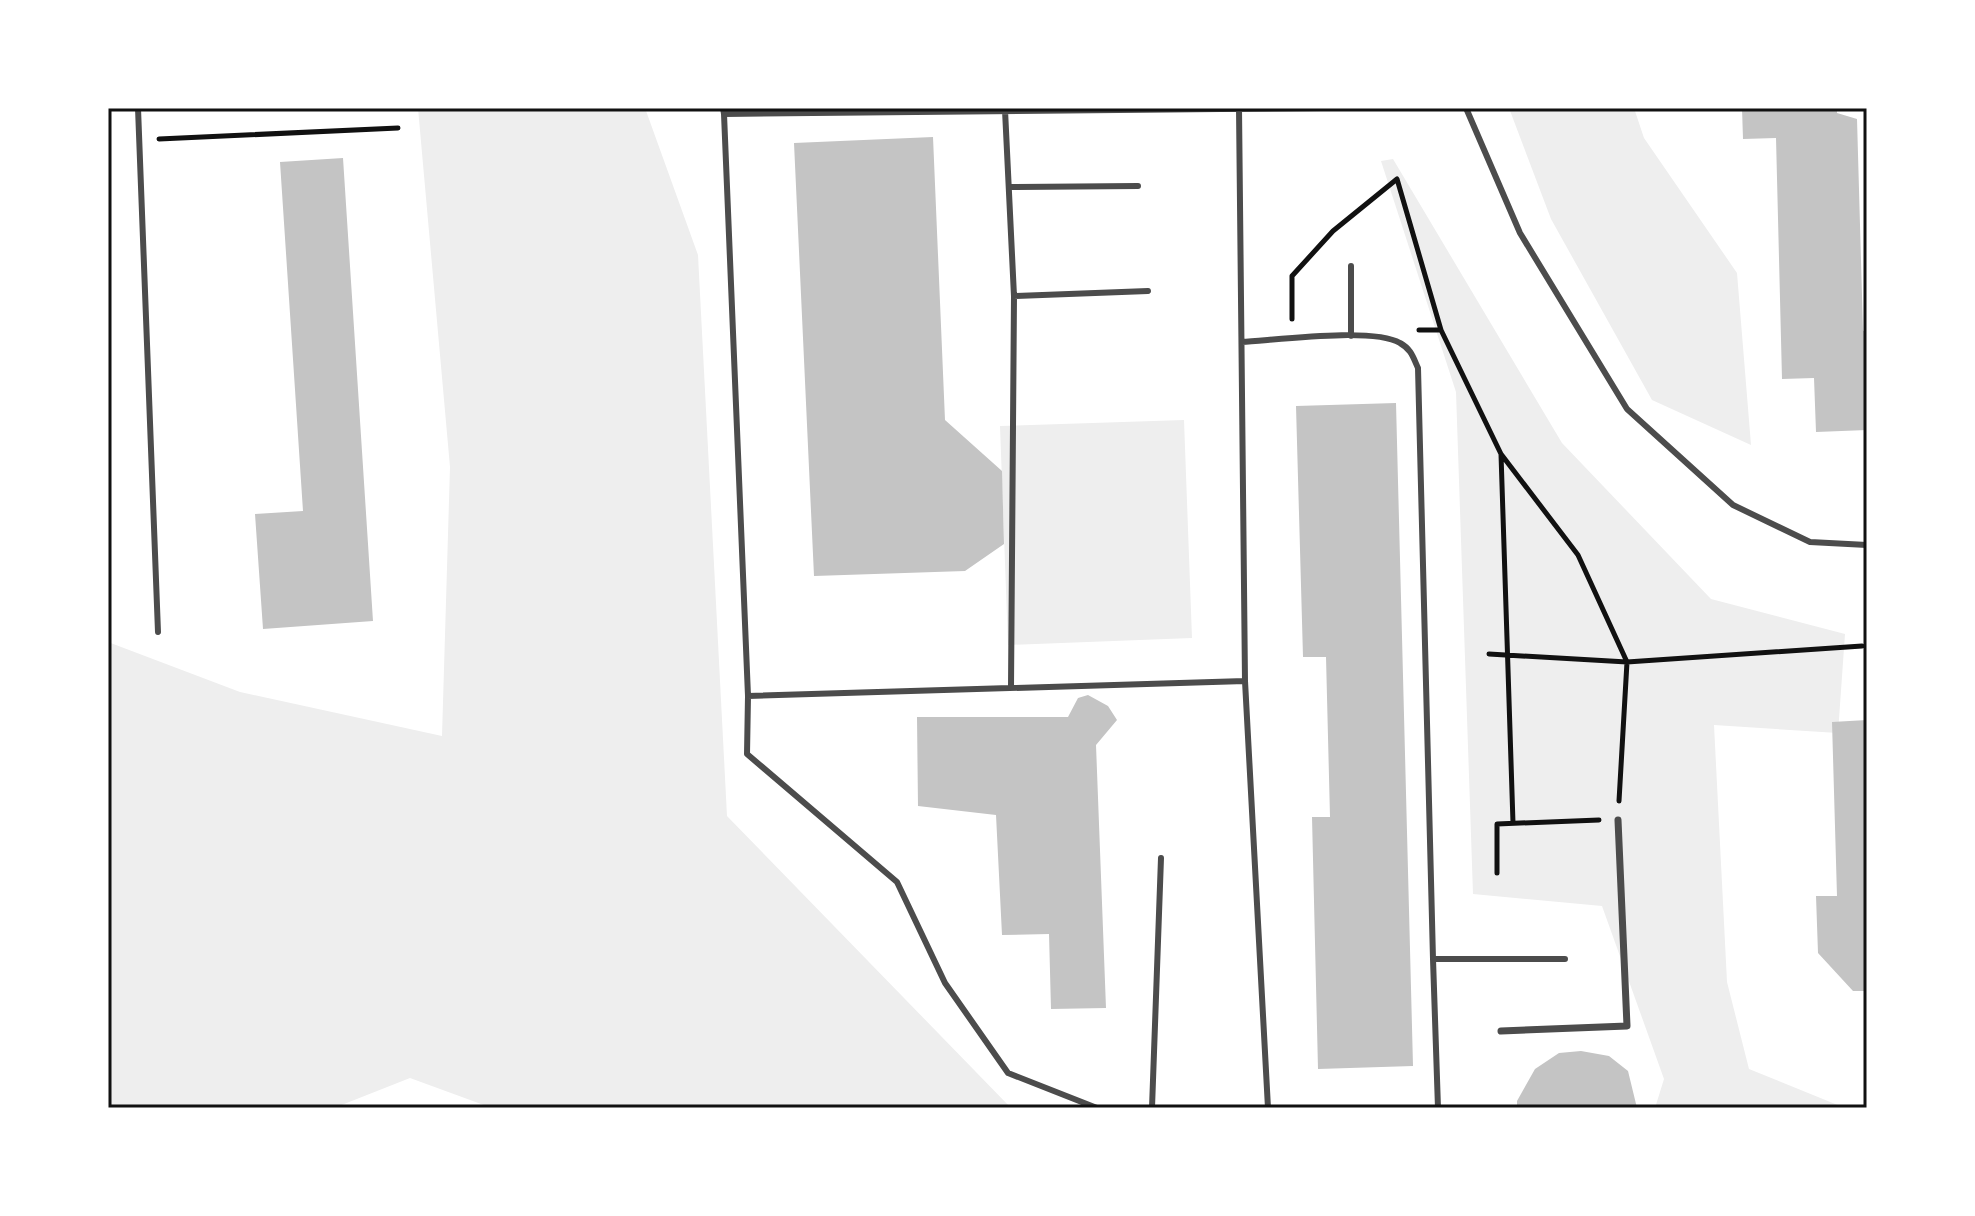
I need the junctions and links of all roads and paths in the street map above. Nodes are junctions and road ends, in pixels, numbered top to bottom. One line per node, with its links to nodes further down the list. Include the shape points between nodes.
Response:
1 (138, 108): 9 (lane)
2 (1323, 108): 5 (lane)
3 (1466, 108): 19 (lane, via 1520,233 1627,409 1733,505 1810,542)
4 (956, 109): 6 (lane); 7 (lane)
5 (1239, 109): 6 (lane); 17 (lane)
6 (1005, 110): 11 (lane)
7 (723, 111): 27 (lane)
8 (398, 128): 9 (path)
9 (140, 140): 20 (lane)
10 (1138, 186): 11 (lane)
11 (1009, 187): 14 (lane)
12 (1351, 266): 16 (lane)
13 (1148, 291): 14 (lane)
14 (1014, 296): 26 (lane)
15 (1409, 329): 18 (path, via 1441,330)
16 (1351, 336): 17 (lane); 32 (lane, via 1398,341 1410,350 1420,380)
17 (1242, 342): 25 (lane)
18 (1501, 454): 23 (path); 24 (path, via 1578,555)
19 (1867, 545)
20 (158, 632)
21 (1862, 646): 24 (path)
22 (1489, 654): 23 (path)
23 (1506, 655): 24 (path); 29 (path)
24 (1627, 662): 28 (path)
25 (1245, 681): 26 (lane); 37 (lane)
26 (1011, 687): 27 (lane)
27 (748, 696): 35 (lane, via 747,754 897,882 945,983 1008,1073)
28 (1618, 820): 29 (path); 34 (street, via 1627,1026)
29 (1513, 823): 31 (path, via 1497,824)
30 (1161, 858): 36 (lane)
31 (1497, 873)
32 (1433, 959): 33 (lane); 38 (lane)
33 (1565, 959)
34 (1501, 1031)
35 (1097, 1108)
36 (1152, 1108)
37 (1268, 1108)
38 (1438, 1108)

